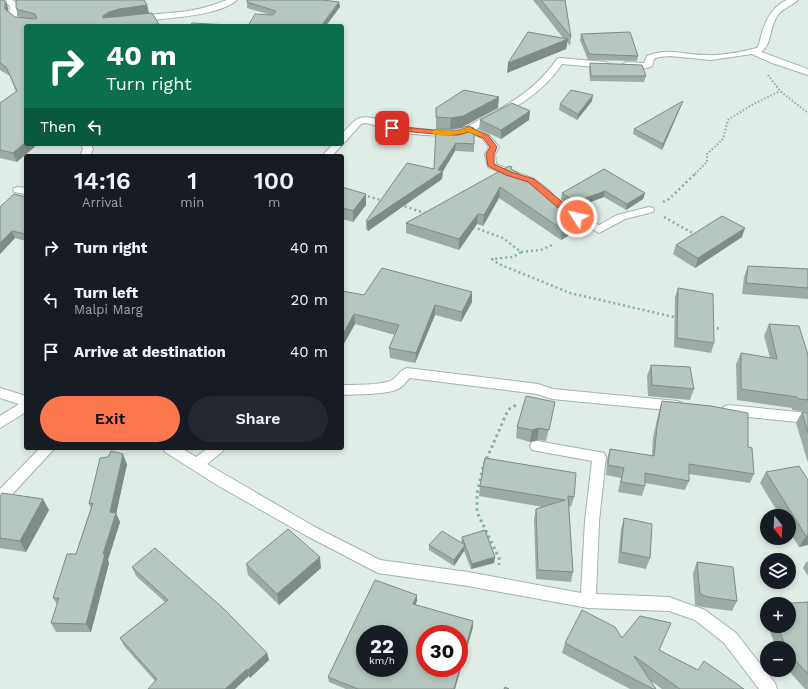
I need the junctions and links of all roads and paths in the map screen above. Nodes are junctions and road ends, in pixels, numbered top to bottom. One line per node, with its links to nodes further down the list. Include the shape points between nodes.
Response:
1 (7, 0): 4 (street, via 14,5 13,17 18,22)
2 (233, 0): 5 (street, via 204,10)
3 (794, 0): 6 (street, via 779,7 766,27 763,48)
4 (26, 24)
5 (119, 24)
6 (754, 52): 7 (street); 11 (street, via 706,58 670,53 655,55 650,58 648,66 560,61 549,77 516,104)
7 (763, 57): 8 (street); 9 (path, via 764,71)
8 (808, 72)
9 (780, 91): 10 (path); 18 (path, via 728,120 723,139 707,154 707,162 669,199)
10 (808, 113)
11 (469, 129): 12 (street, via 458,133 445,133 392,128 363,120); 18 (street, via 485,136 494,147 490,154 491,165 531,181 599,230 621,217)
12 (344, 138)
13 (336, 146): 14 (street)
14 (329, 154)
15 (358, 193): 16 (path)
16 (388, 202)
17 (396, 204): 19 (path)
18 (649, 210): 21 (path)
19 (434, 215)
20 (469, 226): 23 (path, via 503,238)
21 (701, 238)
22 (554, 244): 23 (path, via 541,250)
23 (521, 252): 24 (path, via 513,257 492,259 570,293)
24 (684, 320)
25 (706, 325): 26 (path)
26 (721, 329)
27 (538, 389): 28 (street, via 407,373 395,385); 32 (street, via 552,394); 41 (path, via 508,410)
28 (344, 390)
29 (0, 393): 30 (street)
30 (24, 400)
31 (24, 407): 35 (street)
32 (692, 407)
33 (715, 409): 34 (street)
34 (808, 418)
35 (0, 423)
36 (537, 446): 45 (street, via 599,457 592,521)
37 (46, 450): 43 (street)
38 (173, 450): 40 (street)
39 (215, 450): 40 (street)
40 (196, 465): 44 (street, via 310,531 378,566)
41 (483, 467): 42 (path); 44 (path, via 477,494 477,512 499,558)
42 (489, 467)
43 (0, 498)
44 (499, 584): 45 (street)
45 (588, 601): 46 (street, via 669,604 700,615 730,638)
46 (769, 689)

